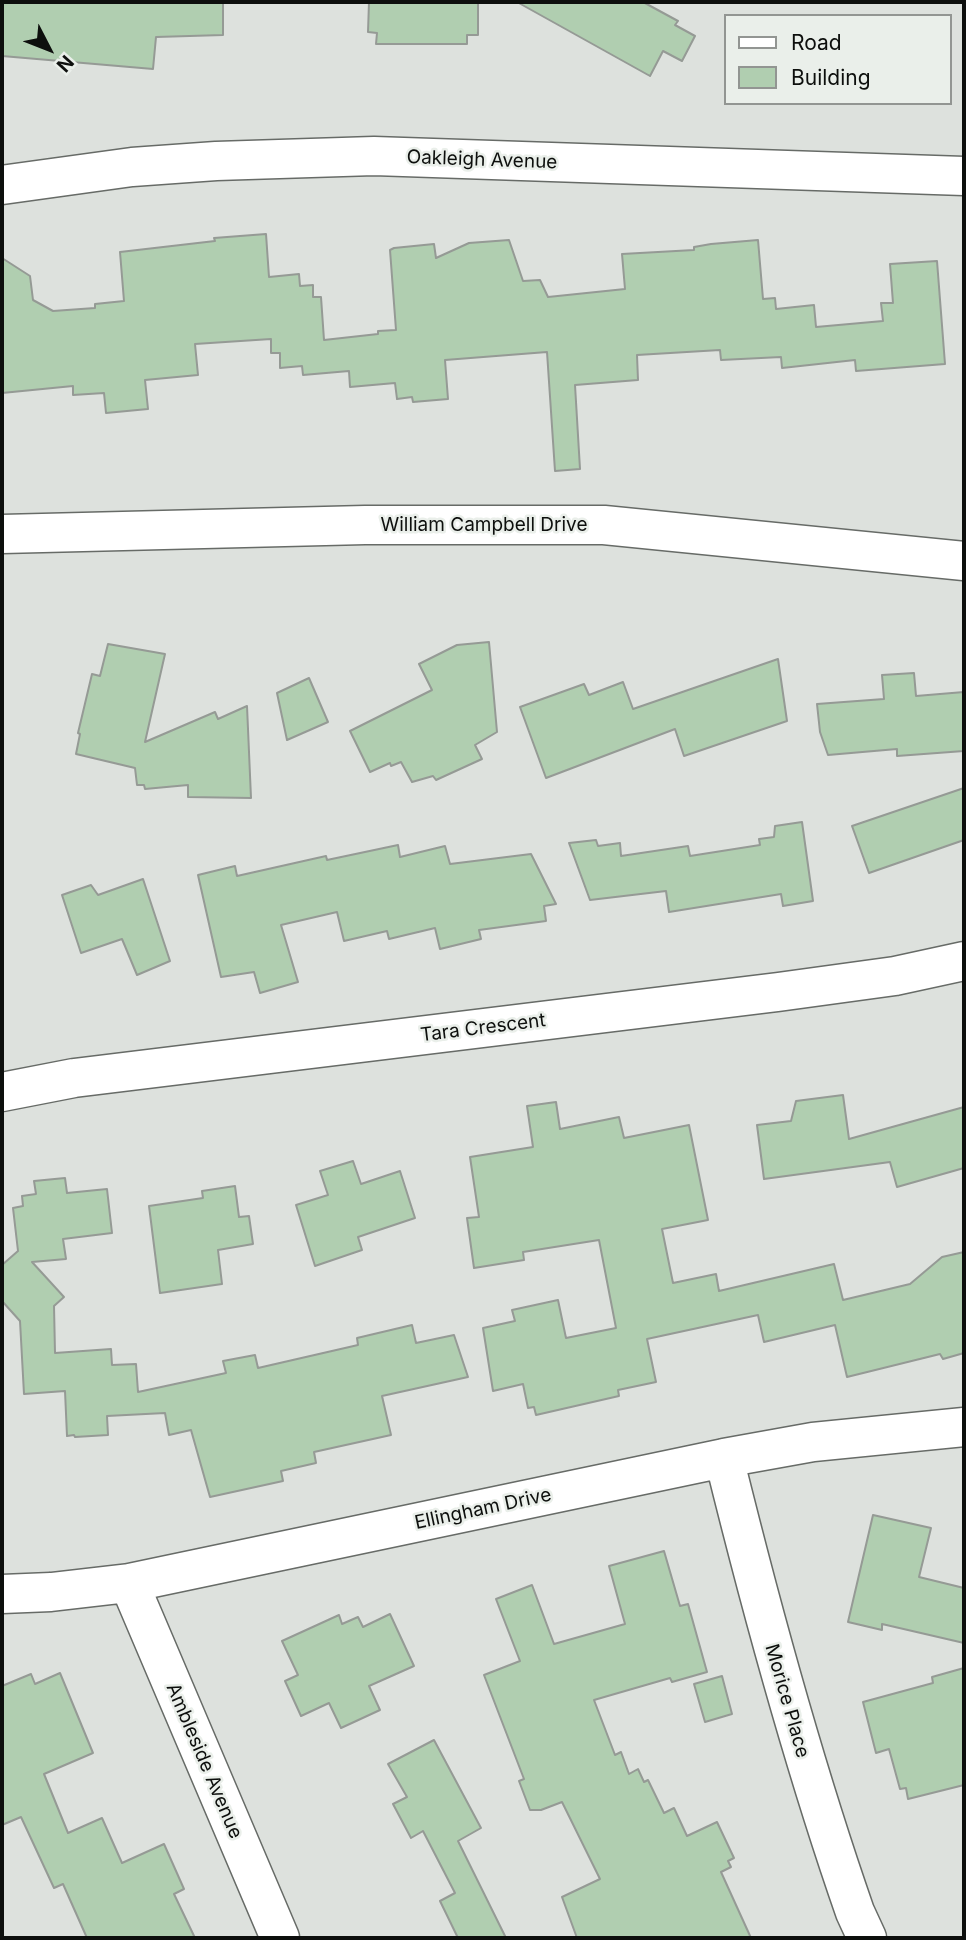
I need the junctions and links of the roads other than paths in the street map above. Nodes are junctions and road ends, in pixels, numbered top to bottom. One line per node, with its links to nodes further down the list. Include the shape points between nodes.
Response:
1 (964, 176): 2 (street, Oakleigh Avenue, via 374,156 132,167)
2 (2, 185)
3 (2, 534): 4 (street, William Campbell Drive, via 365,525 604,525)
4 (964, 561)
5 (964, 961): 6 (street, Tara Crescent, via 778,992 74,1077)
6 (2, 1092)
7 (964, 1427): 8 (street, Ellingham Drive, via 813,1442)
8 (724, 1458): 9 (street, Ellingham Drive); 12 (street, Morice Place, via 801,1750)
9 (130, 1583): 10 (street, Ellingham Drive); 11 (street, Ambleside Avenue)
10 (2, 1594)
11 (280, 1938)
12 (867, 1938)

